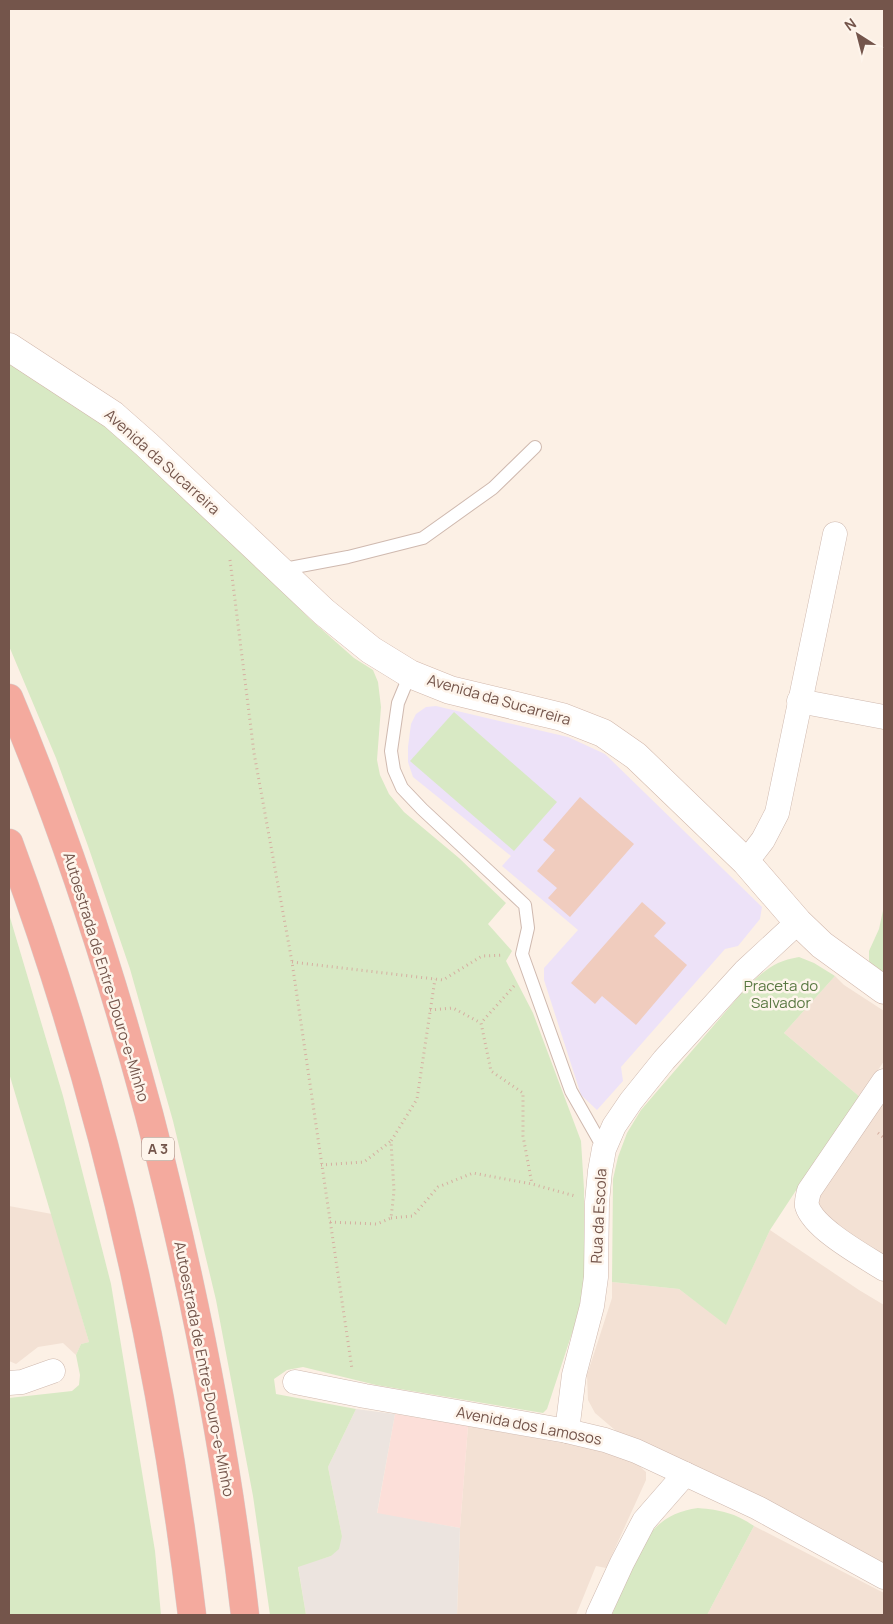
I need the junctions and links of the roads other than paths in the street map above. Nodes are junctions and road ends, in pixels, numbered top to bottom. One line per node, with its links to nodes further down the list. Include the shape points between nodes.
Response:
1 (9, 347): 4 (street, Avenida da Sucarreira, via 113,415)
2 (535, 447): 4 (lane, via 494,488 423,538)
3 (835, 534): 7 (street)
4 (279, 570): 5 (street, Avenida da Sucarreira, via 371,650)
5 (410, 674): 10 (street, Avenida da Sucarreira, via 450,690 562,717 603,733 636,756); 14 (lane, via 398,703 391,751 394,770 402,788 422,809 525,905 528,928 522,954 527,970 571,1091)
6 (9, 698): 23 (highway, Autoestrada de Entre-Douro-e-Minho / A 3, via 102,952 156,1143 196,1312 214,1406 232,1513)
7 (799, 701): 8 (street); 10 (street, via 777,813 763,840)
8 (884, 716)
9 (9, 844): 22 (highway, via 52,966 110,1171 154,1362)
10 (746, 862): 11 (street, Avenida da Sucarreira)
11 (798, 922): 12 (street, Avenida da Sucarreira, via 822,945); 14 (street, Rua da Escola, via 744,971 664,1060 630,1101)
12 (884, 990)
13 (884, 1080): 15 (street, via 809,1191 806,1204 826,1231)
14 (604, 1150): 19 (street, Rua da Escola, via 597,1202 596,1277 574,1375)
15 (884, 1269)
16 (53, 1371): 18 (street)
17 (295, 1382): 19 (street, Avenida dos Lamosos)
18 (9, 1383)
19 (567, 1431): 20 (street, Avenida dos Lamosos, via 636,1451)
20 (685, 1474): 21 (street, Avenida dos Lamosos, via 758,1508); 24 (street, via 644,1521)
21 (884, 1577)
22 (192, 1615)
23 (244, 1615)
24 (598, 1615)

